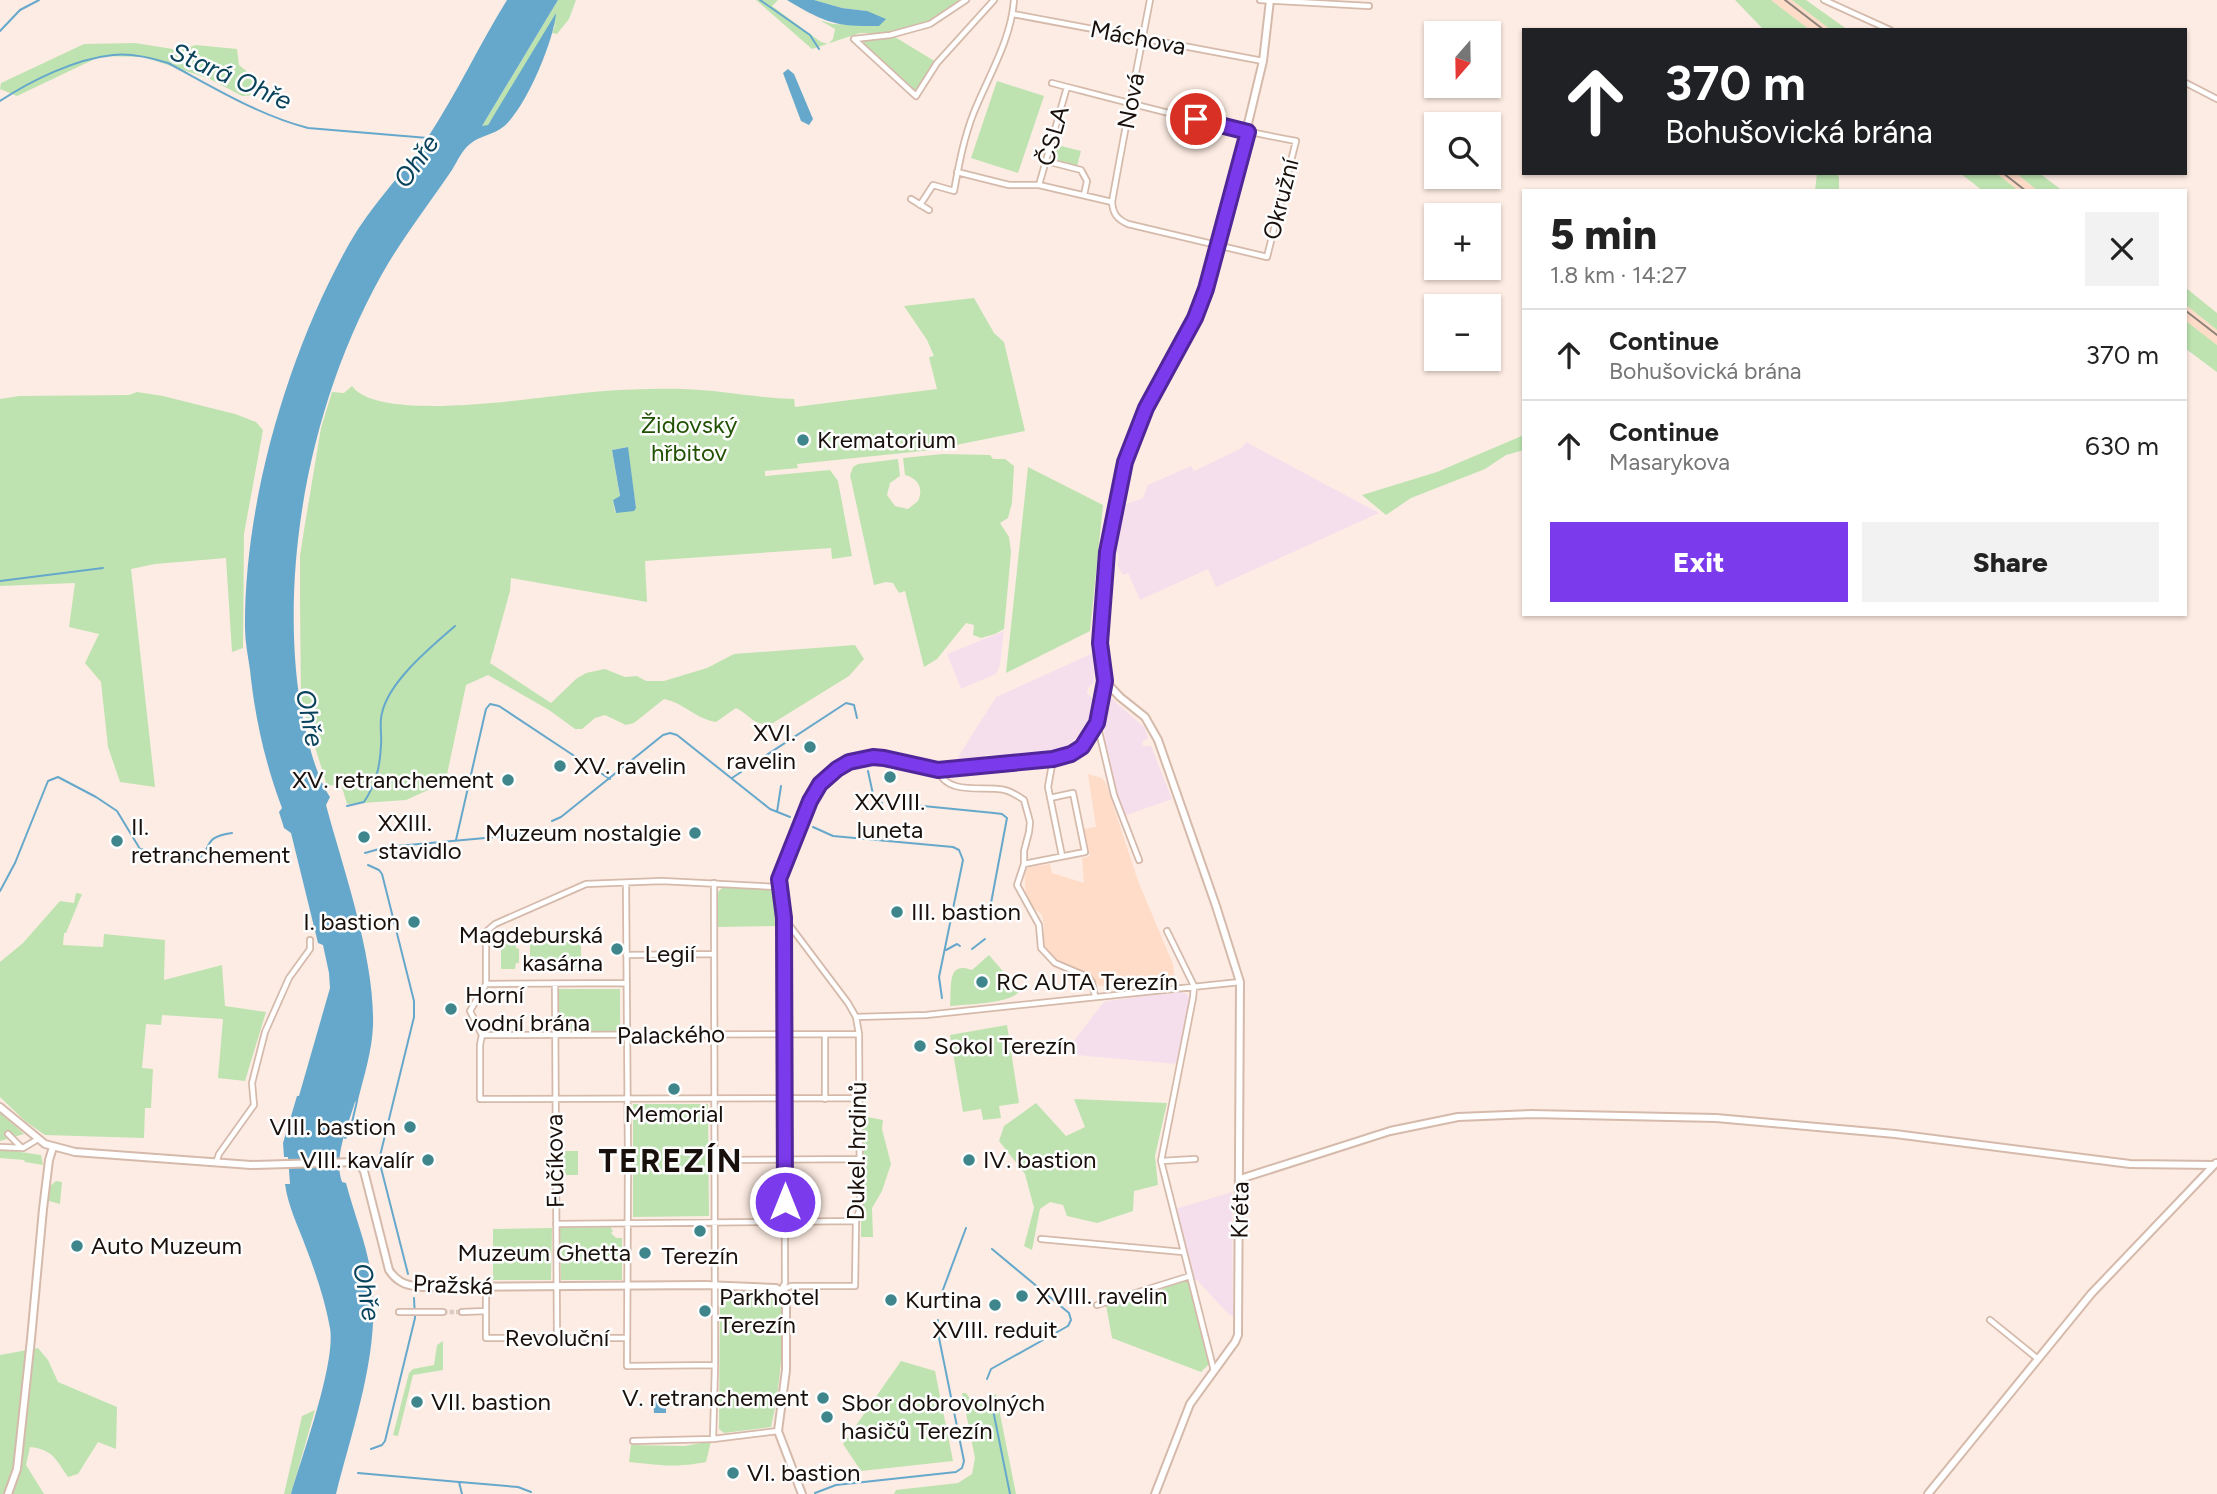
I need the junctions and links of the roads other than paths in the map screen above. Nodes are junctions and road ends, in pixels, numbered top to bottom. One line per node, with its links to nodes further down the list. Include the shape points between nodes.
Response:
1 (966, 0): 2 (street, via 930,24 854,39 916,96 937,63)
2 (994, 0)
3 (1014, 0): 10 (street)
4 (1150, 0): 12 (street, Nová)
5 (1260, 0): 7 (street)
6 (1824, 0): 11 (street)
7 (1270, 1): 8 (street); 13 (street)
8 (1339, 2): 9 (street)
9 (1369, 6)
10 (1013, 14): 12 (street, Máchova); 21 (street, via 974,113)
11 (1886, 28)
12 (1142, 38): 13 (street, Máchova); 18 (street, Nová)
13 (1263, 61): 19 (street)
14 (1052, 83): 16 (street)
15 (2187, 84): 17 (street)
16 (1067, 87): 18 (street); 20 (street, ČSLA)
17 (2217, 99)
18 (1130, 103): 19 (street); 25 (street, Nová)
19 (1248, 132): 28 (street); 28 (street, Okružní, via 1296,141 1267,257)
20 (1046, 161): 22 (street, ČSLA); 23 (street, via 1081,170 1087,181)
21 (957, 172): 22 (street, ČSLA, via 1009,185); 26 (street, via 954,191 933,185)
22 (1039, 185): 23 (street)
23 (1084, 195): 25 (street)
24 (911, 199): 26 (street)
25 (1112, 202): 28 (street, via 1119,219 1128,224)
26 (920, 205): 27 (street)
27 (929, 210)
28 (1219, 246): 29 (street, via 1195,318 1142,416 1125,462 1107,552 1100,643)
29 (1105, 681): 30 (street); 45 (street, Kréta, via 1145,717 1158,740)
30 (1097, 723): 31 (street, via 1082,747); 35 (street, via 1114,795)
31 (1053, 759): 32 (street); 33 (street)
32 (938, 770): 36 (street, via 951,786 1002,789 1024,800 1030,822); 39 (street, via 884,758 860,759 837,769 810,801)
33 (1050, 798): 34 (street); 34 (street, via 1073,793 1085,852)
34 (1062, 856): 36 (street)
35 (1139, 860)
36 (1024, 864): 50 (street, via 1017,886 1039,925 1041,948 1055,962 1088,977)
37 (626, 883): 38 (street); 43 (street); 47 (street, via 586,884 495,923 486,937)
38 (714, 883): 39 (street); 44 (street)
39 (778, 887): 40 (street)
40 (784, 918): 51 (street); 55 (street)
41 (1167, 931): 49 (street)
42 (310, 940): 76 (street, via 310,949 289,978 265,1032 252,1083 254,1105)
43 (626, 954): 44 (street, Legií); 46 (street)
44 (713, 954): 52 (street)
45 (1240, 982): 49 (street); 78 (street, Kréta)
46 (626, 983): 48 (street); 58 (street)
47 (486, 984): 48 (street); 54 (street, via 470,1011)
48 (555, 984): 57 (street, Fučíkova)
49 (1194, 986): 50 (street); 75 (street)
50 (1095, 996): 51 (street, via 916,1016)
51 (856, 1017): 53 (street, Dukel. hrdinů)
52 (714, 1034): 55 (street, Palackého); 58 (street, Palackého); 63 (street)
53 (859, 1034): 56 (street, Palackého); 62 (street, Dukel. hrdinů)
54 (482, 1035): 57 (street, Palackého); 59 (street, via 480,1099)
55 (785, 1035): 56 (street, Palackého); 61 (street)
56 (825, 1035): 64 (street)
57 (555, 1036): 58 (street, Palackého); 59 (street, Fučíkova)
58 (627, 1036): 60 (street)
59 (555, 1098): 60 (street); 83 (street, Fučíkova)
60 (627, 1098): 63 (street); 80 (street)
61 (785, 1098): 63 (street); 64 (street); 74 (street)
62 (859, 1098): 64 (street); 71 (street, Dukel. hrdinů)
63 (713, 1099): 73 (street)
64 (825, 1099)
65 (0, 1107): 67 (street, Pražská)
66 (8, 1134): 70 (street)
67 (38, 1139): 69 (street, Pražská); 70 (street)
68 (0, 1147): 70 (street)
69 (53, 1147): 76 (street, Pražská); 106 (street, via 17,1469)
70 (23, 1149)
71 (859, 1159): 74 (street); 82 (street, Dukel. hrdinů)
72 (1195, 1159): 75 (street)
73 (714, 1160): 74 (street); 81 (street)
74 (786, 1160): 79 (street)
75 (1161, 1161): 85 (street)
76 (216, 1163): 90 (street, Pražská, via 360,1164 396,1280 418,1286)
77 (2216, 1163): 78 (street, via 2130,1164 1895,1133 1716,1118 1531,1114 1458,1117 1390,1131); 100 (street, via 2091,1294)
78 (1240, 1179): 102 (street, Kréta, via 1238,1335)
79 (785, 1221): 81 (street); 82 (street); 91 (street, via 785,1283)
80 (627, 1222): 81 (street); 83 (street); 89 (street)
81 (714, 1222): 87 (street)
82 (856, 1222): 91 (street, Dukel. hrdinů, via 855,1286)
83 (556, 1224): 88 (street, Fučíkova)
84 (1041, 1239): 85 (street)
85 (1183, 1252): 86 (street)
86 (1190, 1276): 92 (street); 102 (street)
87 (714, 1285): 89 (street, Pražská); 91 (street, Pražská); 101 (street)
88 (556, 1286): 89 (street, Pražská); 90 (street, Pražská); 99 (street, Fučíkova)
89 (627, 1286): 98 (street)
90 (486, 1287): 93 (street)
91 (781, 1290): 103 (street, via 786,1299 786,1370)
92 (1097, 1305)
93 (486, 1311): 96 (street); 99 (street, Revoluční, via 486,1338)
94 (399, 1312): 95 (street)
95 (443, 1312)
96 (462, 1312)
97 (1990, 1320): 100 (street)
98 (627, 1338): 99 (street, Revoluční); 101 (street, via 627,1366)
99 (557, 1339)
100 (2038, 1359): 109 (street)
101 (715, 1366): 104 (street)
102 (1214, 1372): 108 (street, Kréta, via 1191,1404)
103 (778, 1431): 104 (street); 107 (street)
104 (713, 1439): 105 (street)
105 (633, 1441)
106 (8, 1494)
107 (802, 1494)
108 (1155, 1494)
109 (1927, 1494)

